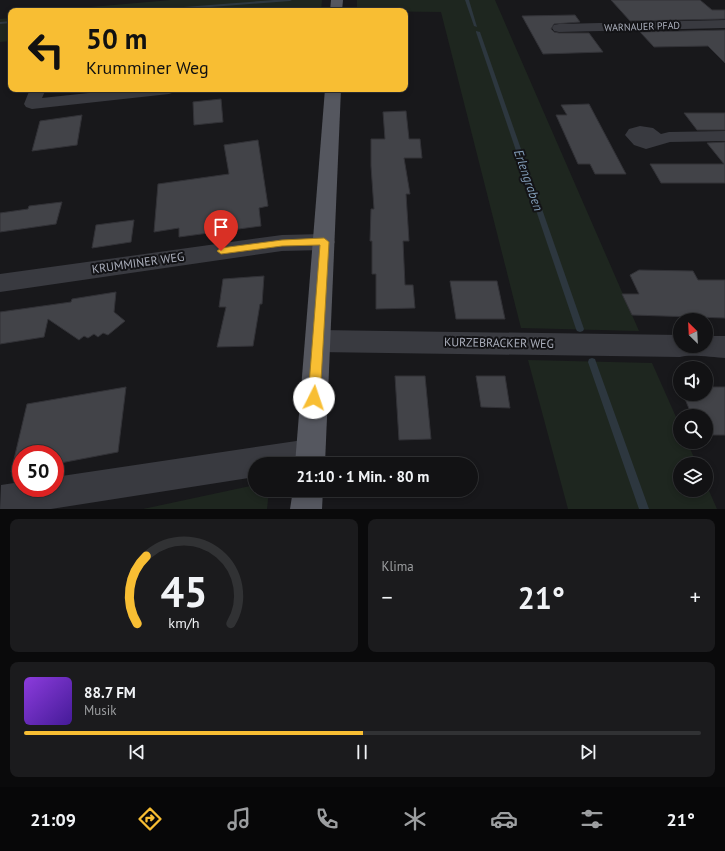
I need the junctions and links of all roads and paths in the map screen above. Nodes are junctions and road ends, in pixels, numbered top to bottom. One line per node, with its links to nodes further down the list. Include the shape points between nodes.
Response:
1 (725, 24): 2 (street, WARNAUER PFAD)
2 (559, 28)
3 (37, 92): 4 (street, via 32,104)
4 (142, 92)
5 (333, 92): 8 (main road)
6 (725, 136): 7 (street)
7 (659, 138)
8 (324, 242): 9 (street, KRUMMINER WEG, via 282,243); 10 (main road)
9 (0, 283)
10 (318, 340): 11 (street, KURZEBRACKER WEG); 14 (main road)
11 (673, 346)
12 (713, 347): 13 (street)
13 (725, 347)
14 (310, 457)
15 (248, 467): 17 (street)
16 (307, 497): 18 (main road)
17 (1, 501)
18 (306, 509)

